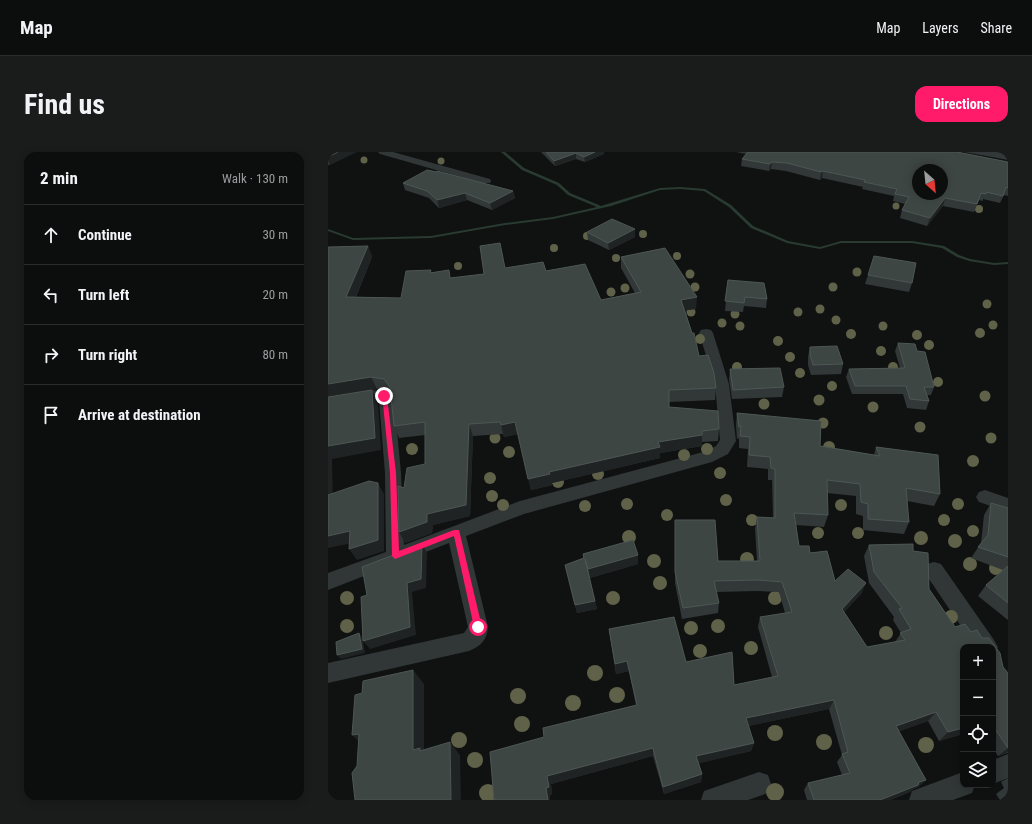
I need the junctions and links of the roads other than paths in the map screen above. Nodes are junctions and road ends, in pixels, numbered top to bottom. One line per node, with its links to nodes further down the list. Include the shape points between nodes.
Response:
1 (383, 152): 2 (street)
2 (486, 181)
3 (706, 333): 7 (street, via 722,384 728,441 722,450 712,456 520,508)
4 (328, 403): 8 (street, via 377,395 386,398 393,473)
5 (985, 497): 6 (street)
6 (1008, 505)
7 (456, 532): 8 (street); 12 (street, via 478,627 477,634 469,640)
8 (395, 556): 10 (street)
9 (934, 570): 11 (street)
10 (328, 582)
11 (984, 644)
12 (328, 673)
13 (1008, 766): 14 (street)
14 (996, 771)
15 (759, 784): 17 (street)
16 (960, 785): 18 (street)
17 (713, 800)
18 (921, 800)

